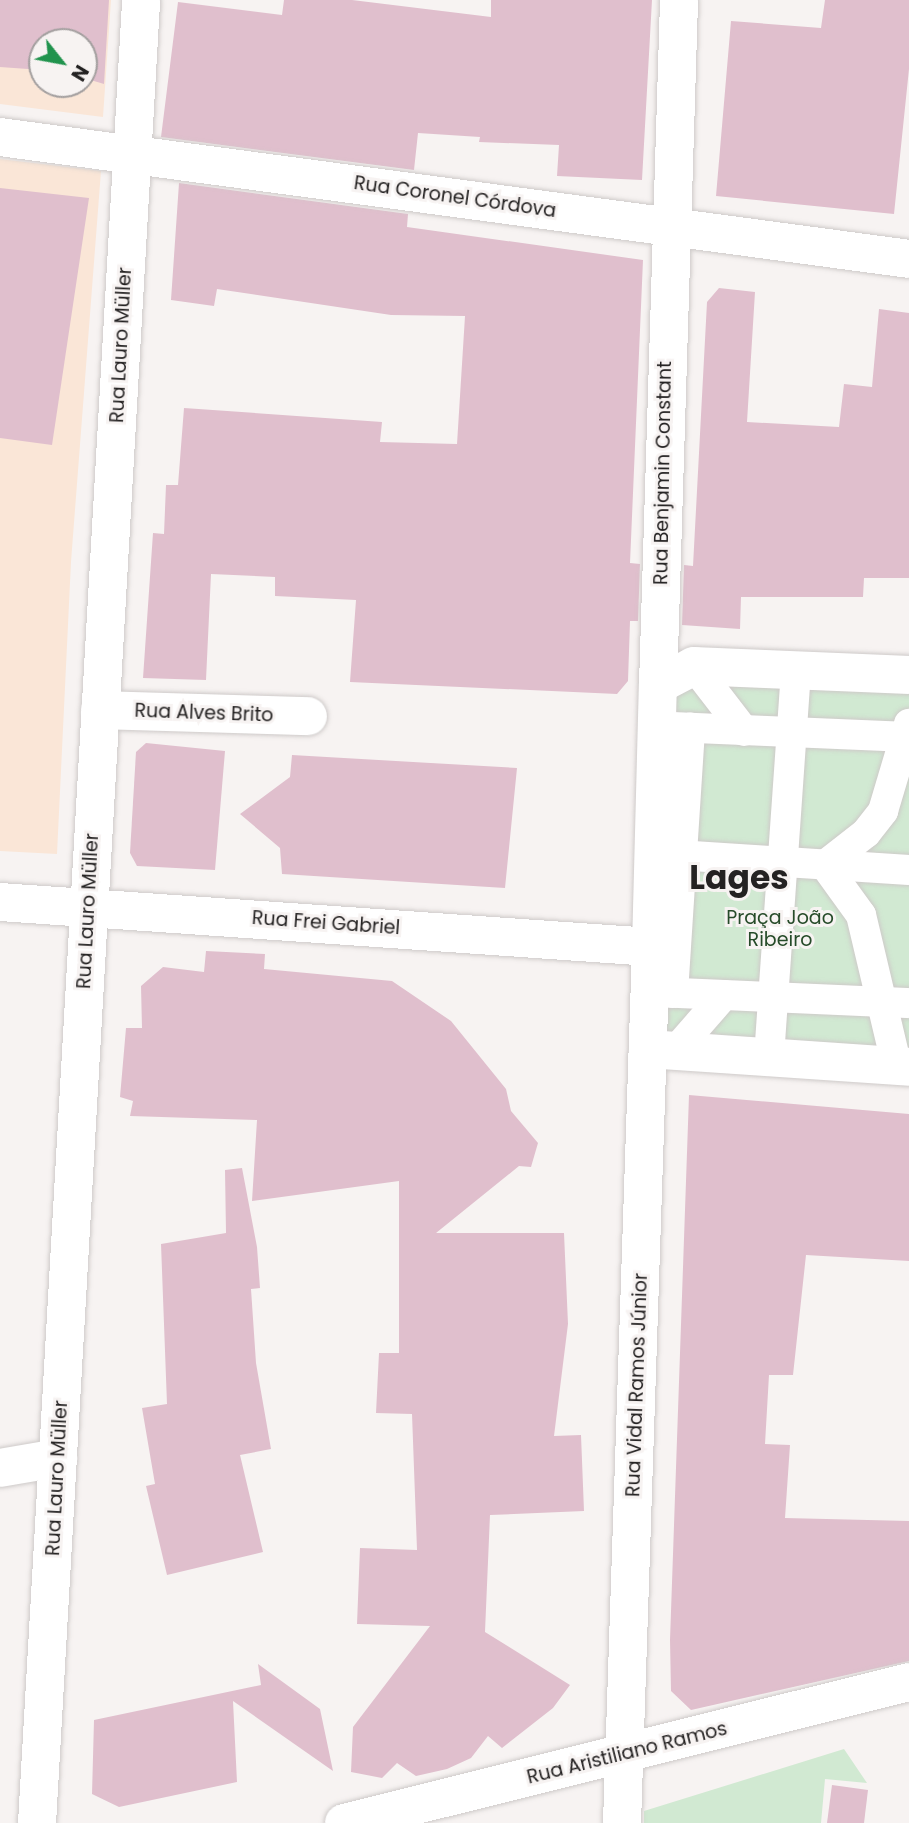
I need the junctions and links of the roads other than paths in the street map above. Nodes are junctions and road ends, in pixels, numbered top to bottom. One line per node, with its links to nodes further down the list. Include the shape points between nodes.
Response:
1 (141, 0): 4 (street, Rua Lauro Müller)
2 (679, 0): 5 (street, Rua Benjamin Constant)
3 (0, 137): 4 (street, Rua Coronel Córdova)
4 (132, 153): 5 (street, Rua Coronel Córdova); 11 (street, Rua Lauro Müller)
5 (668, 226): 6 (street, Rua Coronel Córdova); 10 (street, Rua Benjamin Constant)
6 (909, 259)
7 (694, 666): 8 (street); 10 (street); 14 (street)
8 (796, 670): 9 (street); 15 (street)
9 (909, 676)
10 (658, 685): 13 (street, Rua Benjamin Constant)
11 (100, 710): 12 (street, Rua Alves Brito); 22 (street, Rua Lauro Müller)
12 (308, 716)
13 (674, 728): 14 (street); 17 (street, Rua Benjamin Constant)
14 (744, 731): 15 (street)
15 (792, 733): 16 (street); 18 (street)
16 (907, 733): 19 (street, via 898,776 883,811 866,834)
17 (668, 855): 18 (street); 23 (street, Rua Benjamin Constant); 24 (street)
18 (783, 862): 19 (street); 26 (street)
19 (825, 865): 20 (street); 27 (street, via 861,915)
20 (909, 870)
21 (0, 902): 22 (street, Rua Frei Gabriel)
22 (89, 906): 23 (street, Rua Frei Gabriel); 32 (street, Rua Lauro Müller)
23 (651, 947): 24 (street, Rua Vidal Ramos Júnior)
24 (662, 992): 25 (street); 29 (street, Rua Vidal Ramos Júnior)
25 (724, 995): 26 (street); 29 (street)
26 (773, 997): 27 (street); 30 (street)
27 (878, 1001): 28 (street); 31 (street)
28 (909, 1003)
29 (662, 1050): 30 (street); 35 (street, Rua Vidal Ramos Júnior)
30 (769, 1058): 31 (street)
31 (903, 1067)
32 (58, 1458): 33 (street); 36 (street, Rua Lauro Müller)
33 (0, 1468)
34 (909, 1682): 35 (street, Rua Aristiliano Ramos)
35 (625, 1753): 37 (street, Rua Aristiliano Ramos); 38 (street, Rua Vidal Ramos Júnior)
36 (37, 1823)
37 (344, 1823)
38 (622, 1823)

